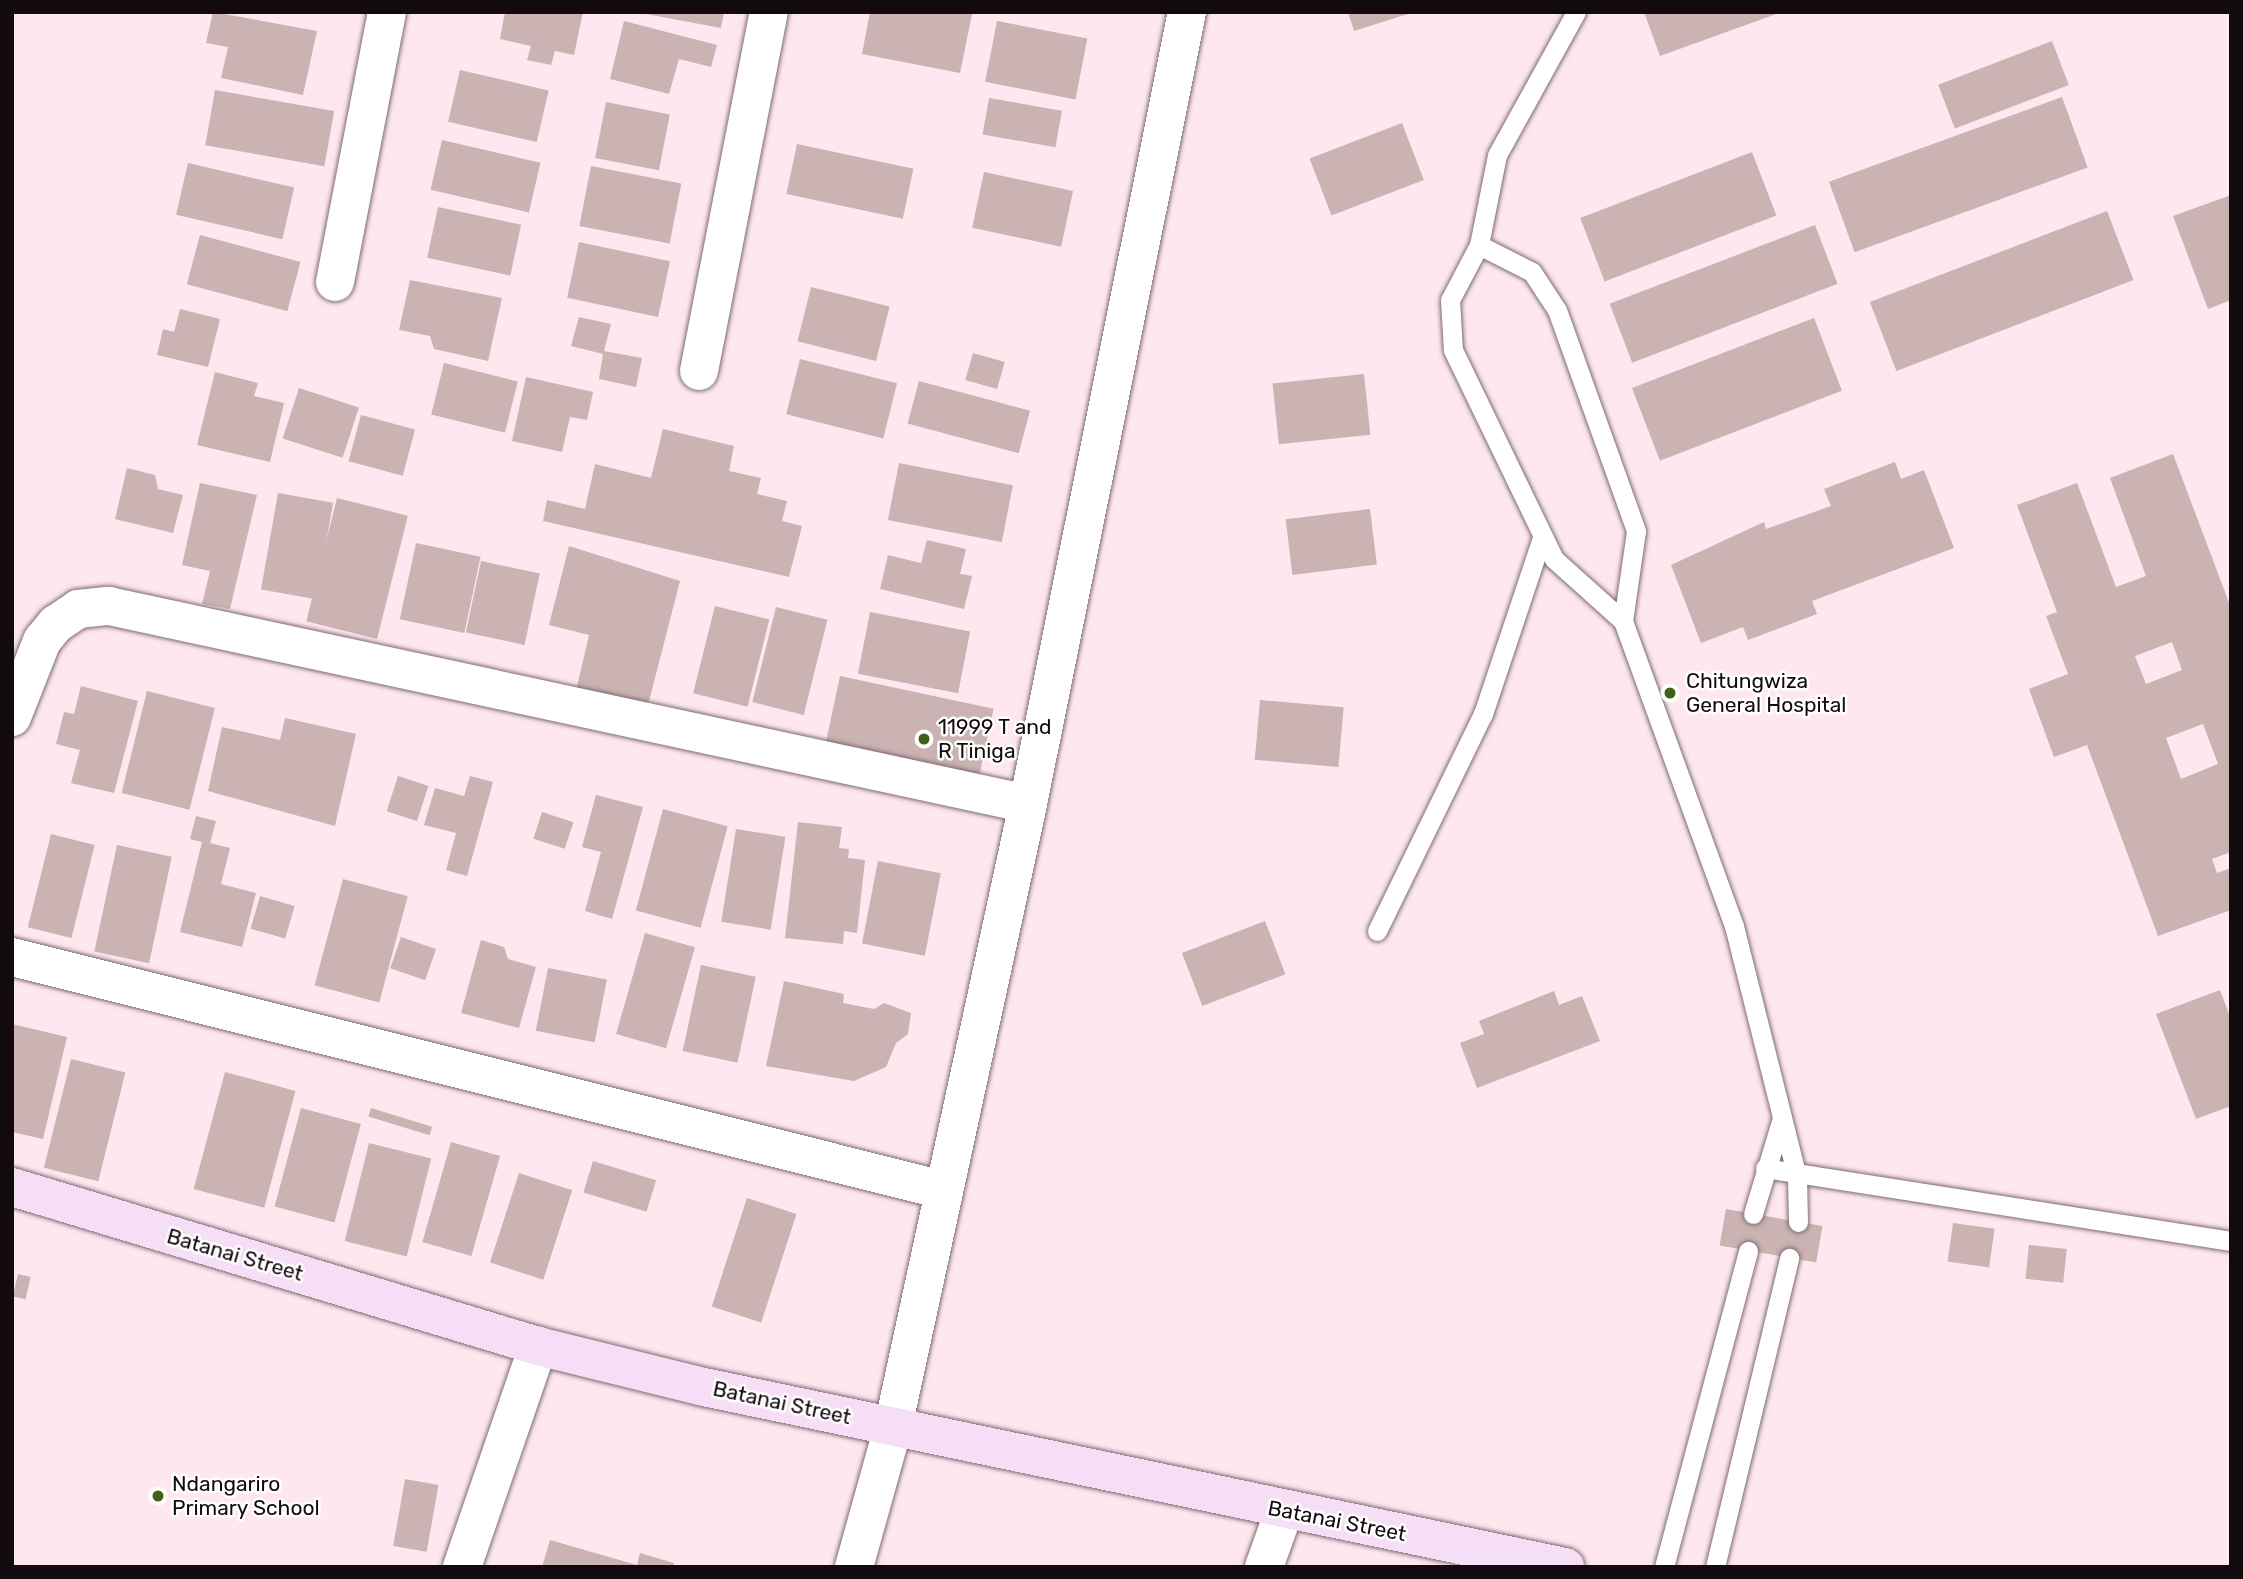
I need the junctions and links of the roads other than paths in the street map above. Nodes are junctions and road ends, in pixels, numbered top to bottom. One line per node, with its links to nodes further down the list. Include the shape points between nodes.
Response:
1 (387, 12): 6 (street)
2 (769, 12): 7 (street)
3 (1188, 12): 11 (street)
4 (1576, 12): 5 (lane, via 1497,155)
5 (1479, 245): 8 (lane, via 1450,300 1453,349); 9 (lane, via 1532,272 1557,310 1636,531)
6 (335, 282)
7 (699, 371)
8 (1542, 538): 9 (lane, via 1577,583); 12 (lane, via 1483,714)
9 (1623, 621): 14 (lane, via 1734,926)
10 (12, 717): 11 (street, via 42,641 56,624 78,609 109,606)
11 (1028, 804): 18 (street)
12 (1377, 931)
13 (12, 957): 18 (street)
14 (1782, 1118): 15 (lane); 16 (lane)
15 (1765, 1168): 16 (lane); 19 (lane)
16 (1797, 1177): 20 (lane); 21 (lane)
17 (12, 1187): 24 (street, Batanai Street)
18 (943, 1190): 25 (street)
19 (1754, 1214)
20 (1798, 1222)
21 (2231, 1241)
22 (1748, 1251): 31 (lane)
23 (1790, 1258): 32 (lane)
24 (538, 1346): 25 (street, Batanai Street); 27 (street)
25 (893, 1427): 26 (street, Batanai Street); 28 (street)
26 (1284, 1511): 29 (street); 30 (street, Batanai Street)
27 (462, 1567)
28 (855, 1567)
29 (1264, 1567)
30 (1565, 1567)
31 (1664, 1567)
32 (1715, 1567)

